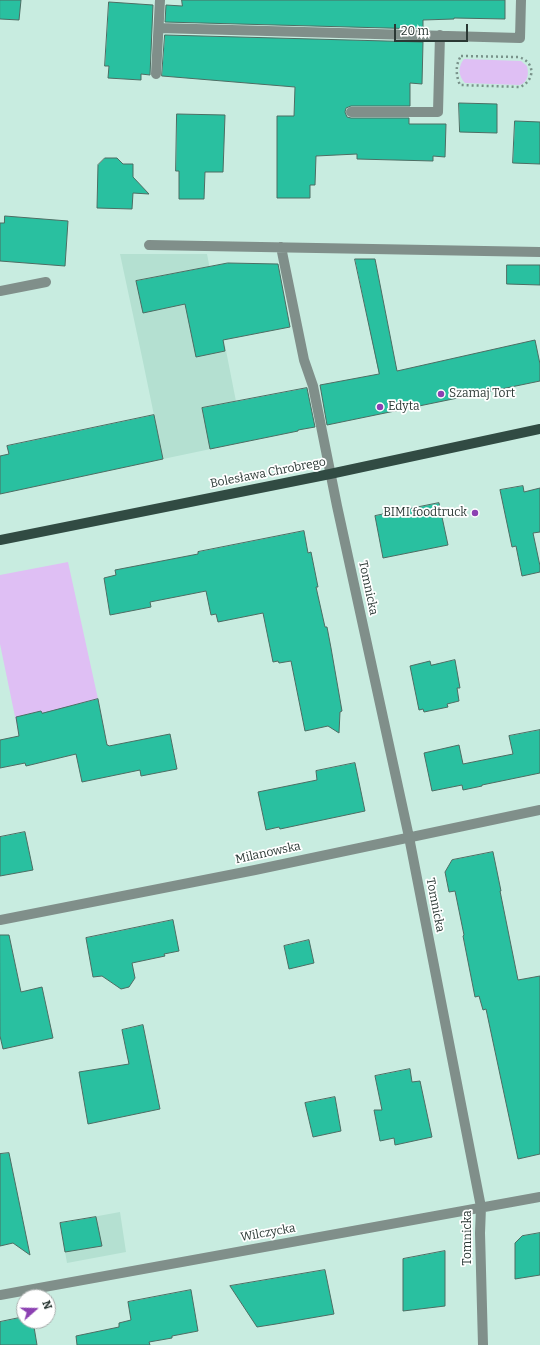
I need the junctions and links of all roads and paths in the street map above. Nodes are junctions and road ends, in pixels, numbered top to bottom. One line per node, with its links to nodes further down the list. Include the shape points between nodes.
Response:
1 (160, 0): 3 (street)
2 (521, 0): 4 (street, via 520,38)
3 (158, 28): 4 (street); 6 (street)
4 (440, 36): 7 (street, via 438,112)
5 (460, 56): 5 (path, via 524,58 530,65 530,80 520,87 460,84 457,79)
6 (156, 74)
7 (351, 112)
8 (149, 245): 9 (street)
9 (281, 247): 10 (street); 14 (street, Tomnicka)
10 (540, 252)
11 (46, 282): 12 (street)
12 (0, 291)
13 (540, 429): 14 (main road, Bolesława Chrobrego)
14 (330, 474): 15 (main road, Bolesława Chrobrego); 17 (street, Tomnicka)
15 (0, 540)
16 (540, 810): 17 (street, Milanowska)
17 (409, 837): 18 (street, Milanowska); 20 (street, Tomnicka)
18 (0, 920)
19 (540, 1197): 20 (street, Wilczycka)
20 (481, 1207): 21 (street, Wilczycka); 22 (street, Tomnicka)
21 (0, 1295)
22 (483, 1345)

